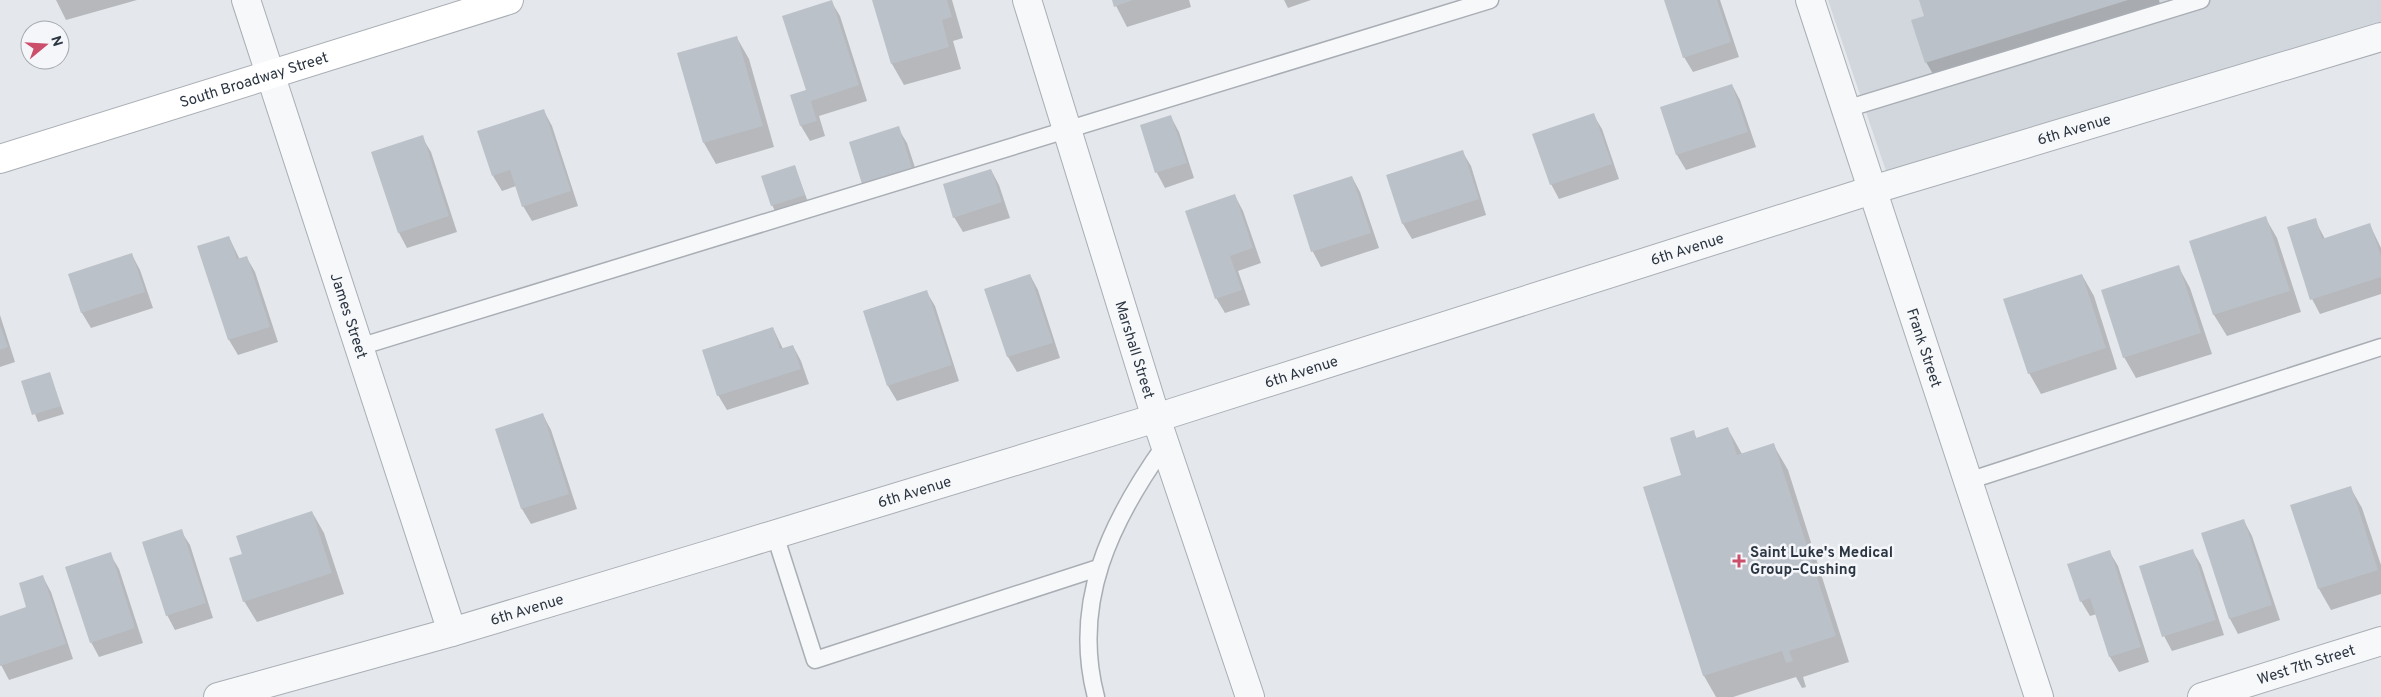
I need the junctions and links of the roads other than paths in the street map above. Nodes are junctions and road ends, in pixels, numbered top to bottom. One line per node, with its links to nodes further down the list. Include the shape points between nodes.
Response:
1 (246, 0): 8 (street, James Street)
2 (509, 0): 8 (street, South Broadway Street)
3 (1027, 0): 10 (street, Marshall Street)
4 (1490, 0): 10 (lane)
5 (1810, 0): 9 (street, Frank Street)
6 (2201, 0): 9 (lane)
7 (2381, 37): 12 (street, 6th Avenue)
8 (270, 76): 11 (street, South Broadway Street); 13 (street, James Street)
9 (1846, 109): 12 (street, Frank Street)
10 (1067, 129): 13 (lane); 15 (street, Marshall Street)
11 (0, 159)
12 (1872, 190): 15 (street, 6th Avenue); 17 (street, Frank Street)
13 (359, 347): 20 (street, James Street)
14 (2381, 347): 17 (lane)
15 (1156, 418): 16 (street, Marshall Street); 18 (street, 6th Avenue)
16 (1165, 445): 19 (lane, via 1135,488); 24 (street, Marshall Street)
17 (1968, 481): 25 (street, Frank Street)
18 (774, 535): 19 (lane, via 815,660); 20 (street, 6th Avenue)
19 (1098, 568): 23 (lane, via 1087,625 1090,673)
20 (452, 632): 22 (street, 6th Avenue)
21 (2381, 641): 26 (street, West 7th Street)
22 (218, 697)
23 (1096, 697)
24 (1250, 697)
25 (2039, 697)
26 (2202, 697)

